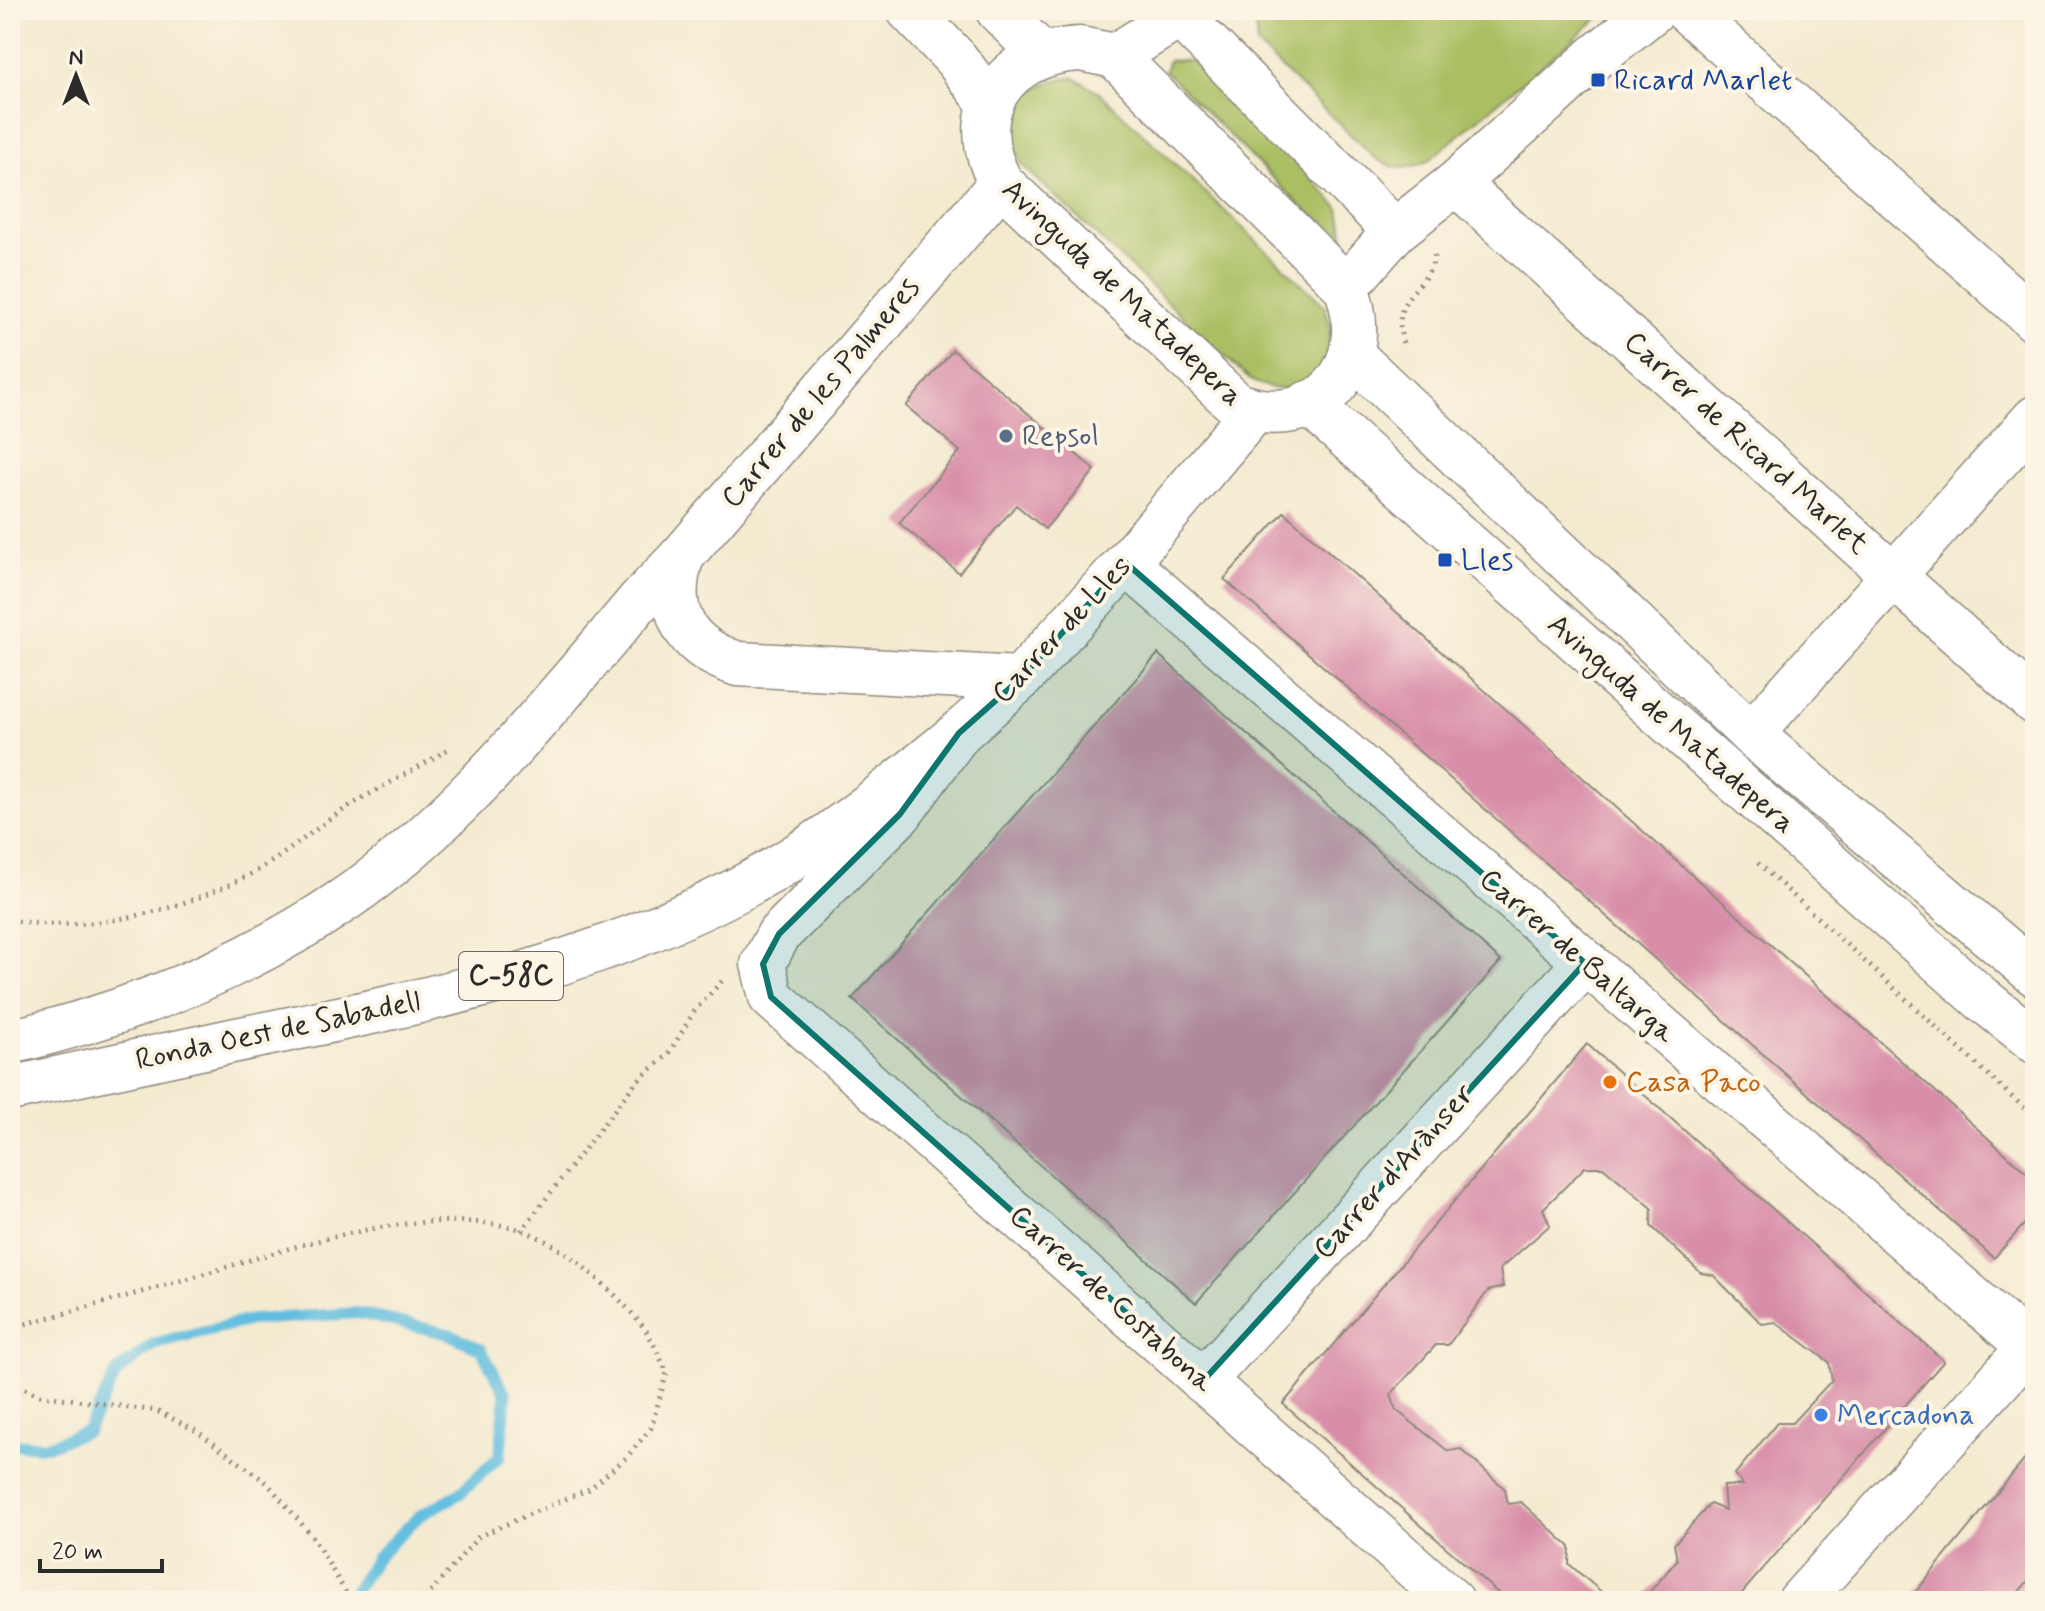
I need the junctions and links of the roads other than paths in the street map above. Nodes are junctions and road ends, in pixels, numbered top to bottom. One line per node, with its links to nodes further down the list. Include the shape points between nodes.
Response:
1 (909, 10): 8 (main road)
2 (998, 10): 6 (main road)
3 (1654, 10): 10 (main road)
4 (1686, 10): 13 (main road)
5 (1181, 12): 7 (main road); 11 (main road)
6 (1042, 55): 7 (main road, via 1080,49); 8 (main road, via 1010,73)
7 (1115, 56): 12 (main road)
8 (991, 105): 9 (main road, Avinguda de Matadepera, via 987,138)
9 (1001, 183): 16 (main road, Avinguda de Matadepera, via 1221,393); 18 (main road, Carrer de les Palmeres)
10 (1456, 183): 11 (main road); 20 (main road, Carrer de Ricard Marlet)
11 (1405, 223): 12 (main road)
12 (1346, 287): 14 (main road, via 1355,311)
13 (2035, 320)
14 (1352, 355): 15 (main road, via 1327,394); 25 (main road, Avinguda de Matadepera)
15 (1308, 403): 16 (main road, via 1269,413); 29 (main road, Avinguda de Matadepera)
16 (1254, 411): 19 (main road, Carrer de Lles)
17 (2035, 418): 20 (main road)
18 (682, 556): 21 (main road, Carrer de les Palmeres); 22 (main road, via 675,577 677,611 692,638 719,658 738,664)
19 (1126, 563): 22 (main road, Carrer de Lles); 27 (main road, Carrer de Baltarga)
20 (1894, 576): 23 (main road, Carrer de Ricard Marlet); 25 (main road)
21 (639, 601): 31 (main road, Ronda Oest de Sabadell, via 457,804 345,900 212,974 121,1011)
22 (1020, 679): 24 (main road, Carrer de Lles)
23 (2035, 703)
24 (959, 733): 28 (main road, Carrer de Lles, via 900,814 779,934); 32 (main road, Ronda Oest de Sabadell / C-58C, via 794,858 641,934 486,984 376,1012)
25 (1751, 734): 26 (main road, Avinguda de Matadepera)
26 (2030, 958): 29 (main road)
27 (1585, 963): 33 (main road, Carrer de Baltarga); 34 (main road, Carrer d'Arànser)
28 (768, 970): 34 (main road, Carrer de Costabona)
29 (1982, 999): 30 (main road, Avinguda de Matadepera)
30 (2035, 1041)
31 (10, 1042)
32 (10, 1089)
33 (2033, 1347): 36 (main road)
34 (1203, 1381): 35 (main road, Carrer de Costabona)
35 (1452, 1601)
36 (1800, 1601)

